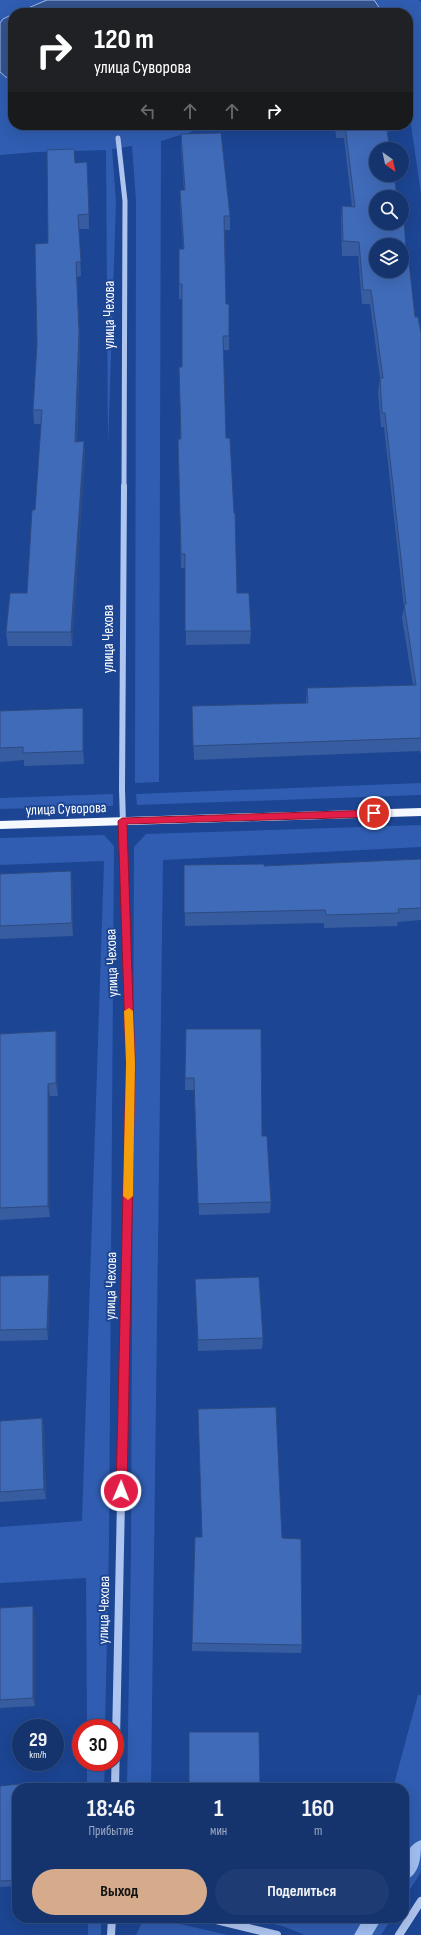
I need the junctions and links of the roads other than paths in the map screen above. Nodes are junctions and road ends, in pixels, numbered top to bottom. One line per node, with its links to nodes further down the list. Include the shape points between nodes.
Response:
1 (118, 138): 3 (street, улица Чехова, via 125,201)
2 (421, 812): 3 (main road, улица Суворова)
3 (122, 821): 4 (main road, улица Суворова); 5 (street, улица Чехова, via 130,1063)
4 (0, 825)
5 (115, 1783)
6 (421, 1901): 7 (street)
7 (409, 1920)
8 (112, 1923): 11 (street)
9 (229, 1923): 12 (street)
10 (407, 1923): 13 (street)
11 (111, 1935)
12 (278, 1935)
13 (399, 1935)

